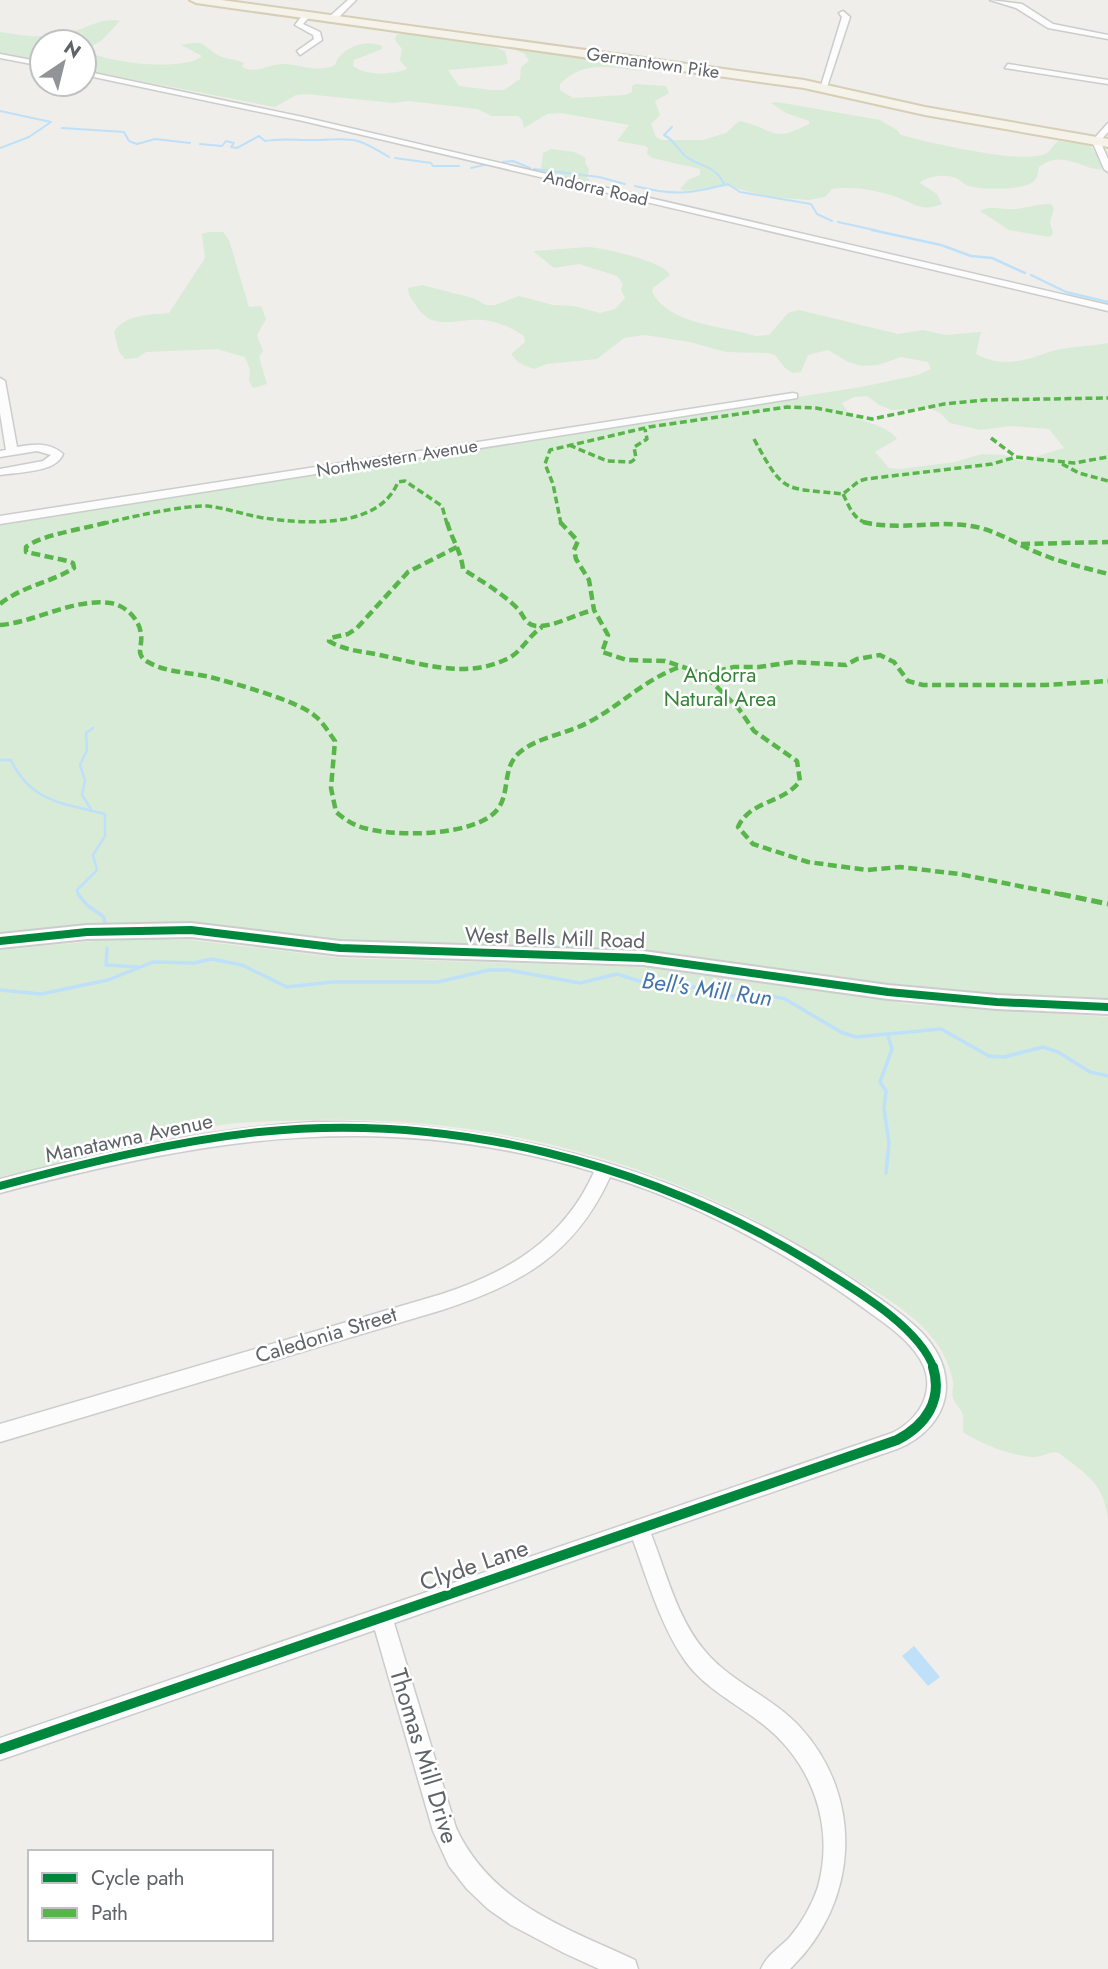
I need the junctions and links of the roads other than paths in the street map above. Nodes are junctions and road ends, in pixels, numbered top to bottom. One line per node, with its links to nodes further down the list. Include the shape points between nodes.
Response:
1 (196, 0): 5 (main road, Germantown Pike)
2 (352, 0): 6 (street)
3 (994, 0): 7 (street, via 1019,6 1051,26)
4 (843, 13): 14 (street, via 846,17)
5 (307, 15): 6 (main road, Germantown Pike); 8 (street, via 299,25 317,34 318,40)
6 (332, 19): 14 (main road, Germantown Pike)
7 (1108, 37)
8 (300, 53)
9 (0, 56): 10 (street)
10 (28, 61)
11 (1008, 66): 13 (street)
12 (98, 76): 18 (street, Andorra Road, via 291,116)
13 (1108, 82)
14 (823, 87): 16 (main road, Germantown Pike, via 925,111)
15 (1108, 126): 16 (street)
16 (1102, 142): 17 (street)
17 (1108, 169)
18 (1108, 308)
19 (0, 382): 21 (street)
20 (793, 397): 23 (street, Northwestern Avenue)
21 (6, 453): 22 (street, via 47,448 57,456 46,464)
22 (0, 472)
23 (0, 520)
24 (0, 941): 25 (street, West Bells Mill Road, via 87,932 191,930 340,948 643,958 888,992)
25 (1108, 1007)
26 (605, 1168): 27 (street, Manatawna Avenue, via 467,1137 304,1129 174,1143); 28 (street, Manatawna Avenue, via 731,1218 841,1282 920,1343 935,1371); 29 (street, Caledonia Street, via 590,1202 565,1235 506,1277)
27 (0, 1186)
28 (937, 1390): 30 (street, Clyde Lane, via 926,1419 897,1440)
29 (0, 1433)
30 (639, 1528): 31 (street, Clyde Lane); 34 (street, via 692,1652 718,1681 792,1735 816,1767 829,1801 836,1835 833,1875 822,1912 801,1943)
31 (382, 1617): 32 (street, Clyde Lane); 33 (street, Thomas Mill Drive, via 445,1831 460,1863 483,1891 514,1914)
32 (0, 1749)
33 (626, 1969)
34 (773, 1969)

